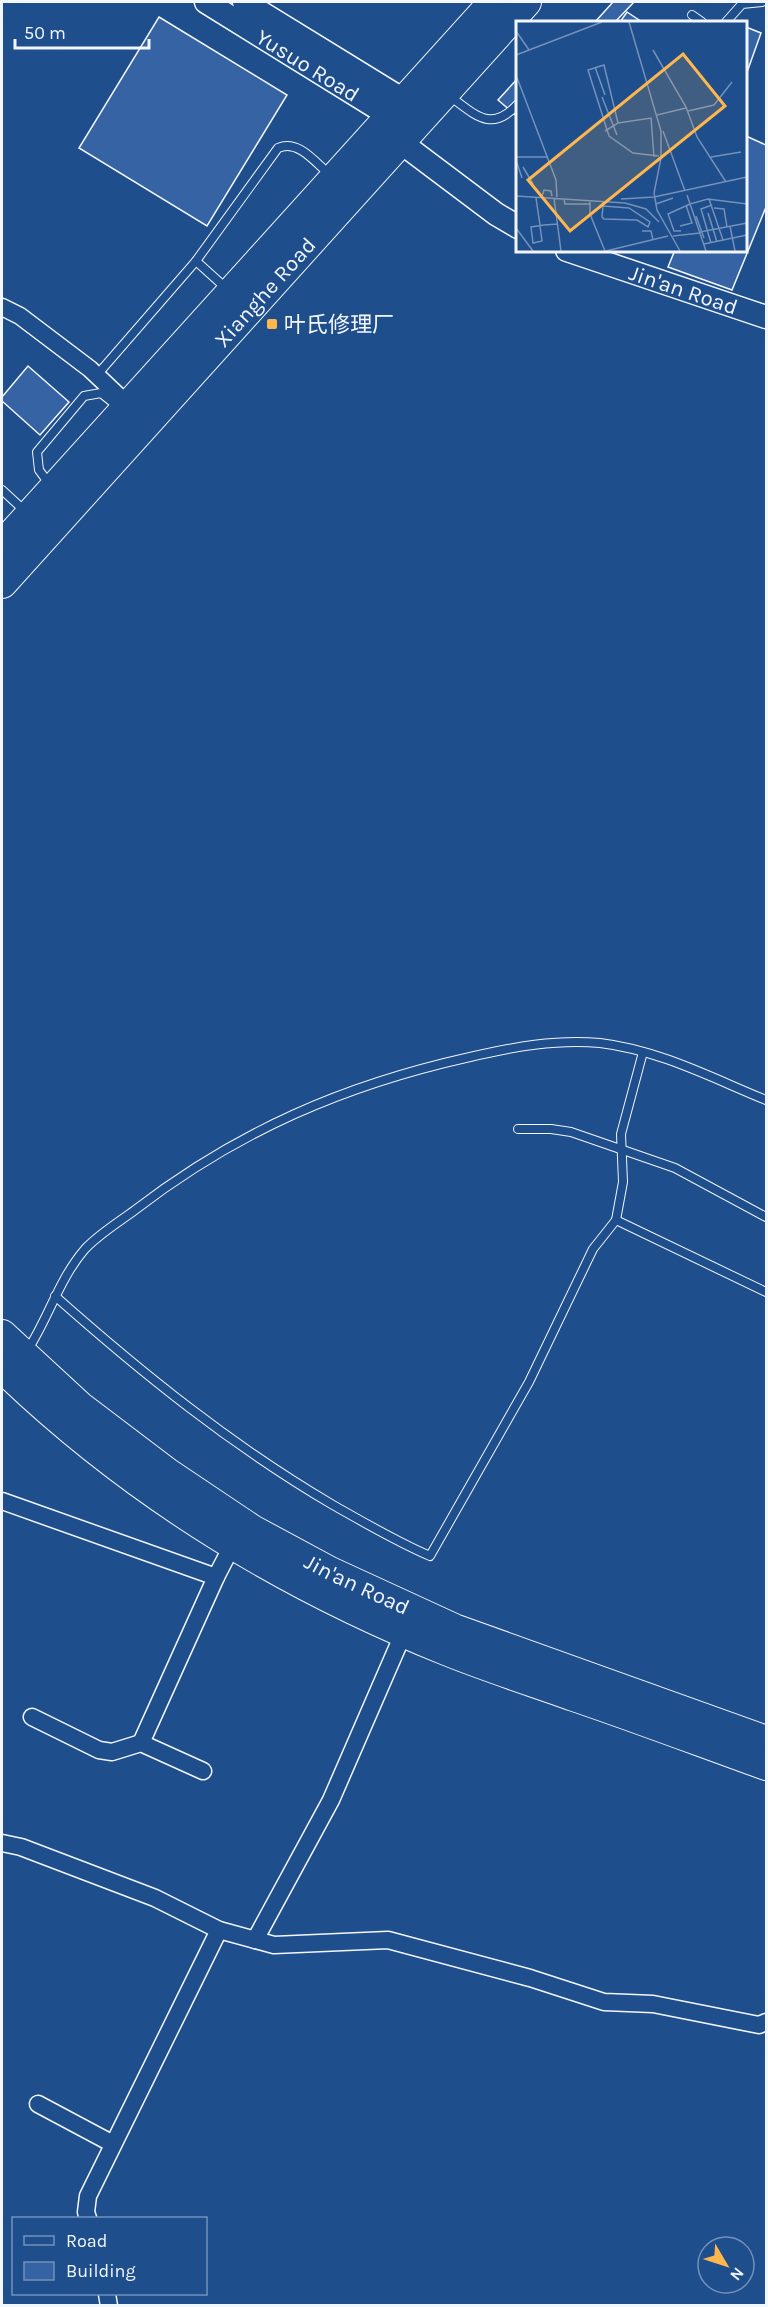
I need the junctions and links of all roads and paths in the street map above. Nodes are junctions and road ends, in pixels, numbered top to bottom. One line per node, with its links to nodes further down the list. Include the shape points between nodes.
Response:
1 (206, 2): 10 (street, Yusuo Road)
2 (244, 2): 10 (street, Yusuo Road)
3 (762, 2): 4 (lane)
4 (741, 3): 8 (lane)
5 (518, 6): 10 (highway, Xianghe Road); 10 (highway, Xianghe Road)
6 (692, 15): 7 (lane)
7 (701, 21)
8 (727, 21)
9 (516, 106): 10 (lane, via 496,121)
10 (412, 115): 11 (highway, Xianghe Road); 12 (street, via 496,214); 24 (highway, Xianghe Road)
11 (334, 178): 14 (lane, via 297,147 278,148); 15 (highway, Xianghe Road)
12 (516, 226)
13 (573, 252): 17 (street, Jin'an Road)
14 (196, 261): 15 (lane); 18 (lane)
15 (231, 292): 19 (highway, Xianghe Road)
16 (2, 307): 18 (street, via 20,316)
17 (766, 317)
18 (97, 375): 19 (street)
19 (126, 408): 20 (highway, Xianghe Road); 20 (lane, via 101,393 84,396 38,452 39,470)
20 (53, 489): 22 (highway, Xianghe Road)
21 (2, 490): 22 (lane)
22 (29, 516): 23 (highway, Xianghe Road)
23 (2, 546)
24 (2, 583)
25 (643, 1052): 26 (lane); 28 (lane, via 621,1134); 32 (lane, via 601,1043 544,1043 402,1074 320,1102 243,1140 163,1189 87,1247)
26 (766, 1100)
27 (518, 1129): 28 (lane, via 572,1132)
28 (622, 1150): 29 (lane, via 675,1168); 30 (lane)
29 (766, 1217)
30 (616, 1220): 31 (lane); 32 (lane, via 593,1249 529,1382 430,1556 357,1519 224,1436 157,1385)
31 (766, 1292)
32 (55, 1296): 34 (lane, via 39,1332)
33 (2, 1335): 34 (highway, Jin'an Road)
34 (13, 1362): 36 (highway, Jin'an Road, via 57,1417 153,1492); 40 (highway, Jin'an Road, via 252,1530 330,1572 454,1629)
35 (2, 1501): 37 (street)
36 (233, 1544): 37 (street); 38 (highway, Jin'an Road, via 320,1593)
37 (216, 1577): 41 (street)
38 (404, 1632): 42 (highway, Jin'an Road, via 509,1674); 46 (street, via 331,1800)
39 (32, 1717): 41 (street, via 99,1750 112,1752)
40 (766, 1741)
41 (141, 1743): 43 (street)
42 (766, 1765)
43 (203, 1771)
44 (2, 1843): 45 (street, via 155,1898)
45 (219, 1930): 46 (street); 49 (street)
46 (255, 1940): 47 (street, via 274,1945 388,1940 604,2002 653,2004 759,2025)
47 (766, 2022)
48 (38, 2104): 49 (street)
49 (113, 2144): 50 (street, via 87,2196)
50 (88, 2217)

